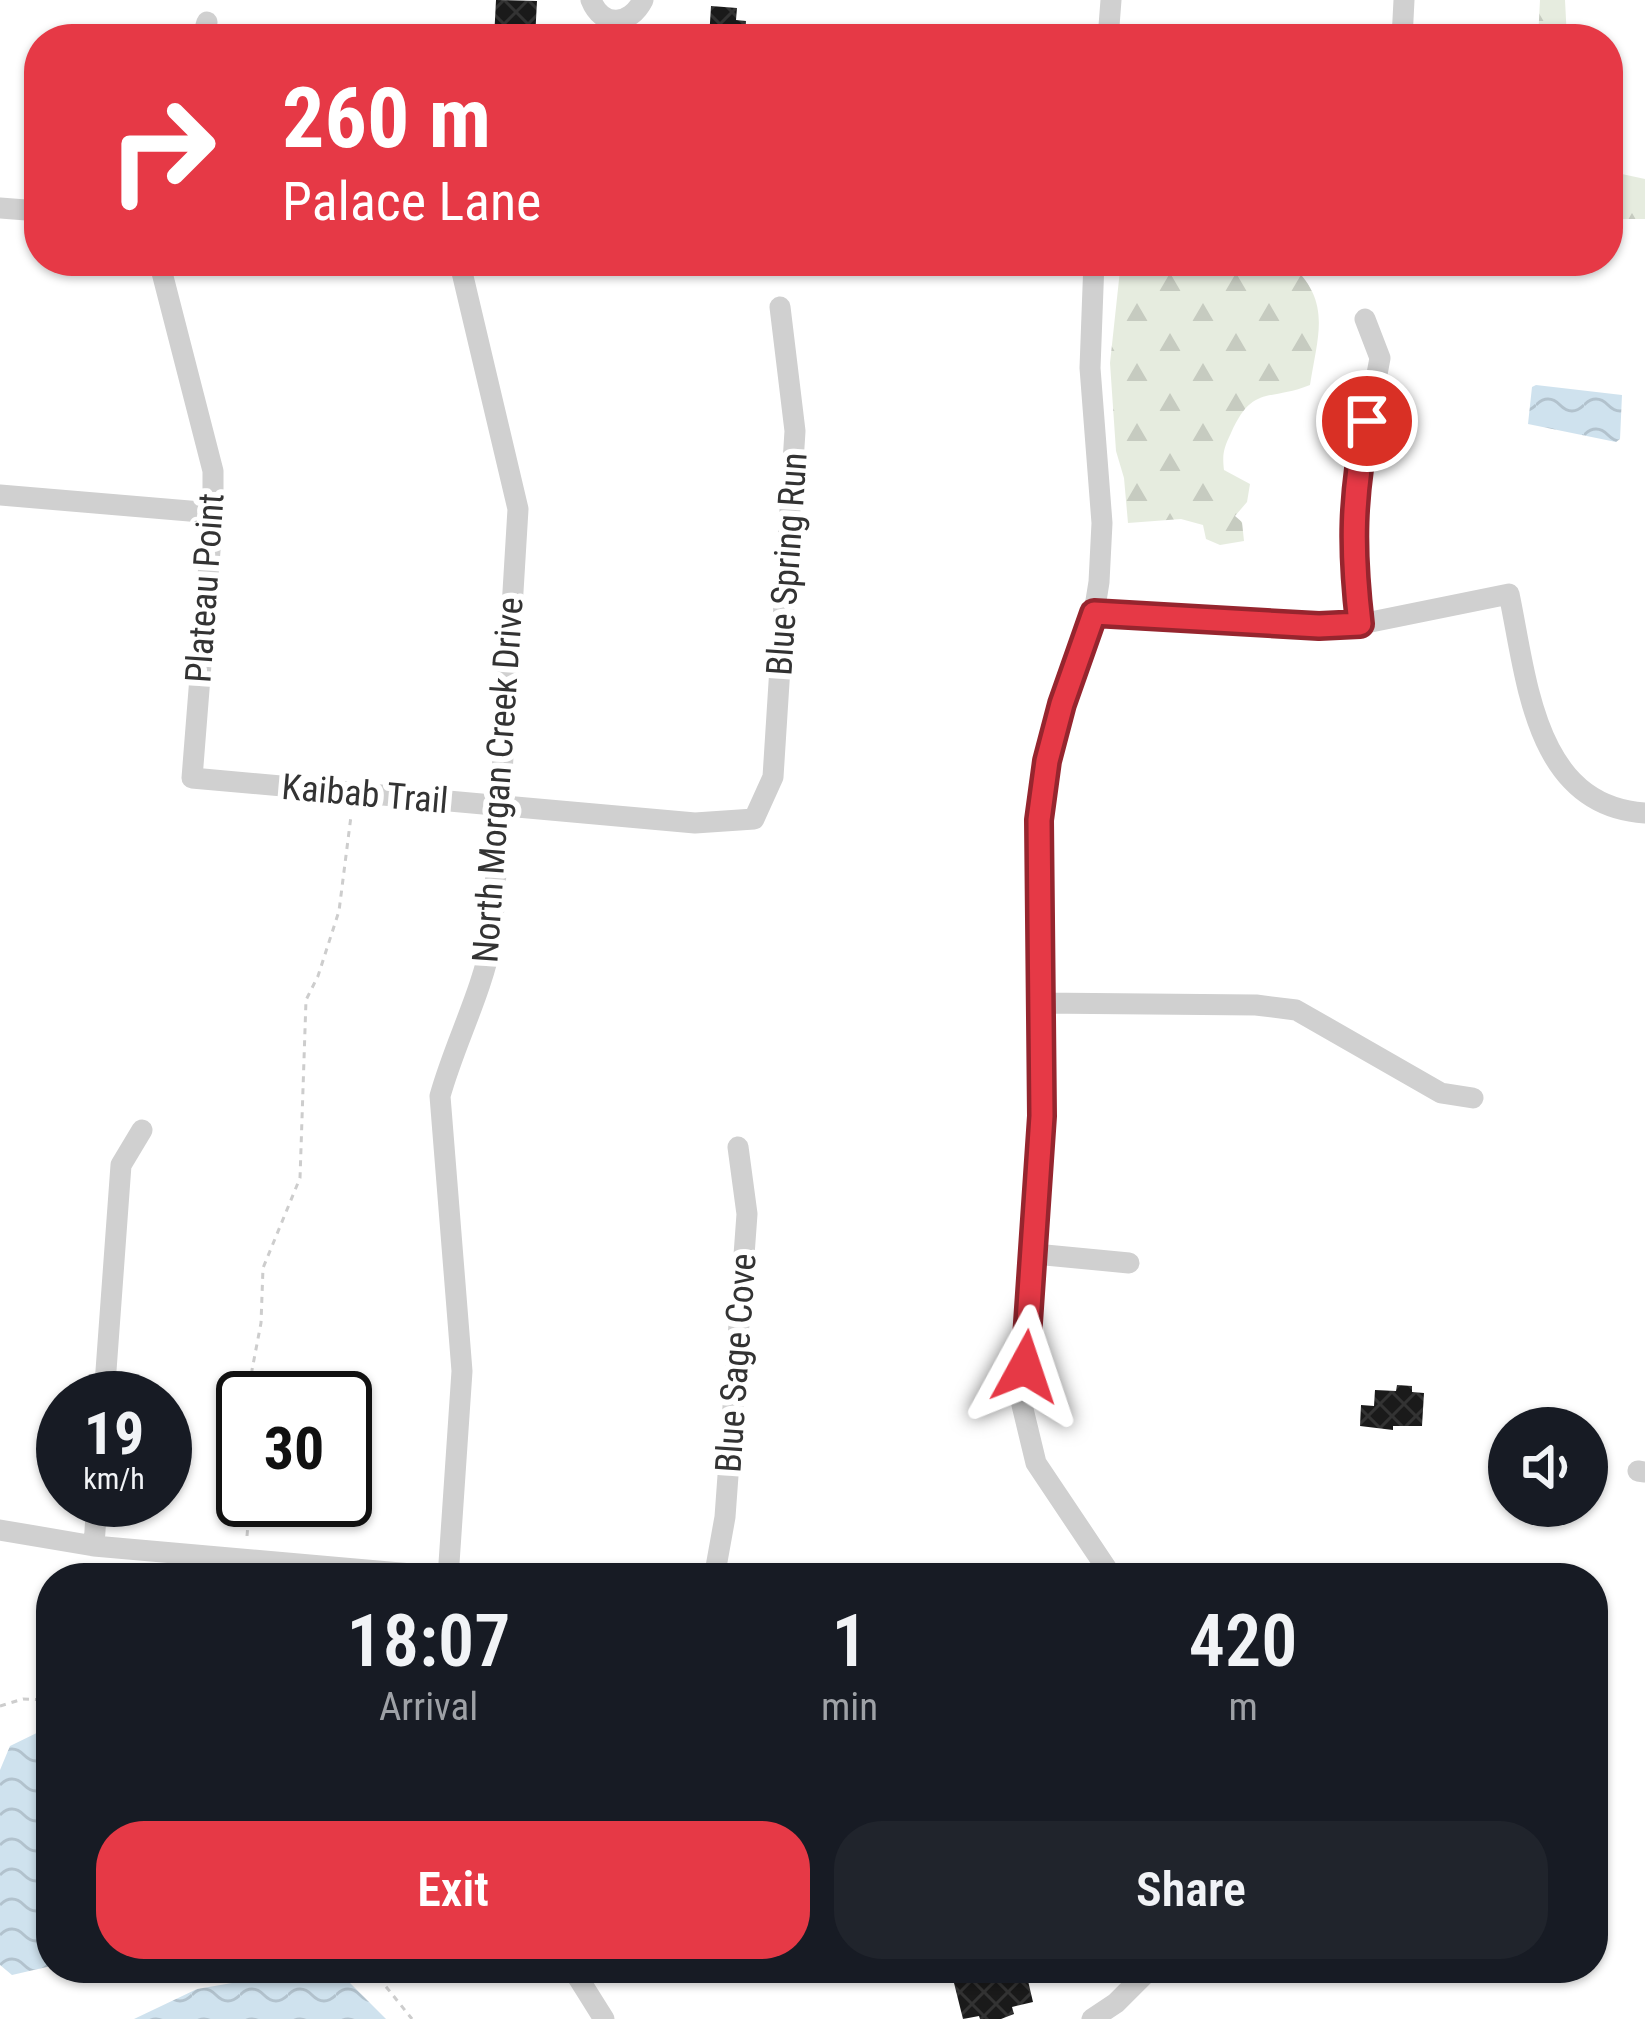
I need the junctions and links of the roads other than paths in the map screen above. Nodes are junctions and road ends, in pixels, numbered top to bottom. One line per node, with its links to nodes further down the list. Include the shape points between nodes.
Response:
1 (591, 0): 2 (street, via 611,22 625,21)
2 (643, 0)
3 (163, 276): 9 (street, Plateau Point, via 213,471)
4 (463, 276): 13 (street, North Morgan Creek Drive, via 518,509)
5 (1093, 276): 10 (street, via 1090,368 1102,523)
6 (780, 307): 15 (street, Blue Spring Run, via 795,431 773,777)
7 (1365, 319): 11 (street, via 1380,358 1352,508)
8 (0, 495): 9 (street)
9 (213, 513): 12 (street, Plateau Point)
10 (1094, 613): 11 (street); 16 (street, via 1047,761 1039,820)
11 (1360, 624): 14 (street, via 1509,594 1537,725 1556,764 1576,789)
12 (192, 778): 13 (street, Kaibab Trail)
13 (500, 807): 15 (street, Kaibab Trail, via 695,823); 27 (street, North Morgan Creek Drive, via 485,974 440,1096 462,1371)
14 (1645, 813)
15 (754, 818)
16 (1040, 1004): 17 (street, via 1296,1010 1441,1093); 20 (street)
17 (1473, 1098)
18 (142, 1130): 22 (street, via 122,1165)
19 (738, 1147): 28 (street, Blue Sage Cove, via 747,1214)
20 (1035, 1254): 21 (street); 29 (street, via 1022,1405 1036,1462)
21 (1130, 1263)
22 (106, 1371)
23 (95, 1527): 25 (street)
24 (0, 1530): 25 (street)
25 (94, 1546): 26 (street)
26 (284, 1563)
27 (452, 1563)
28 (717, 1563)
29 (1103, 1563)
30 (581, 1983): 32 (street)
31 (1136, 1983): 33 (street)
32 (604, 2019)
33 (1092, 2019)

